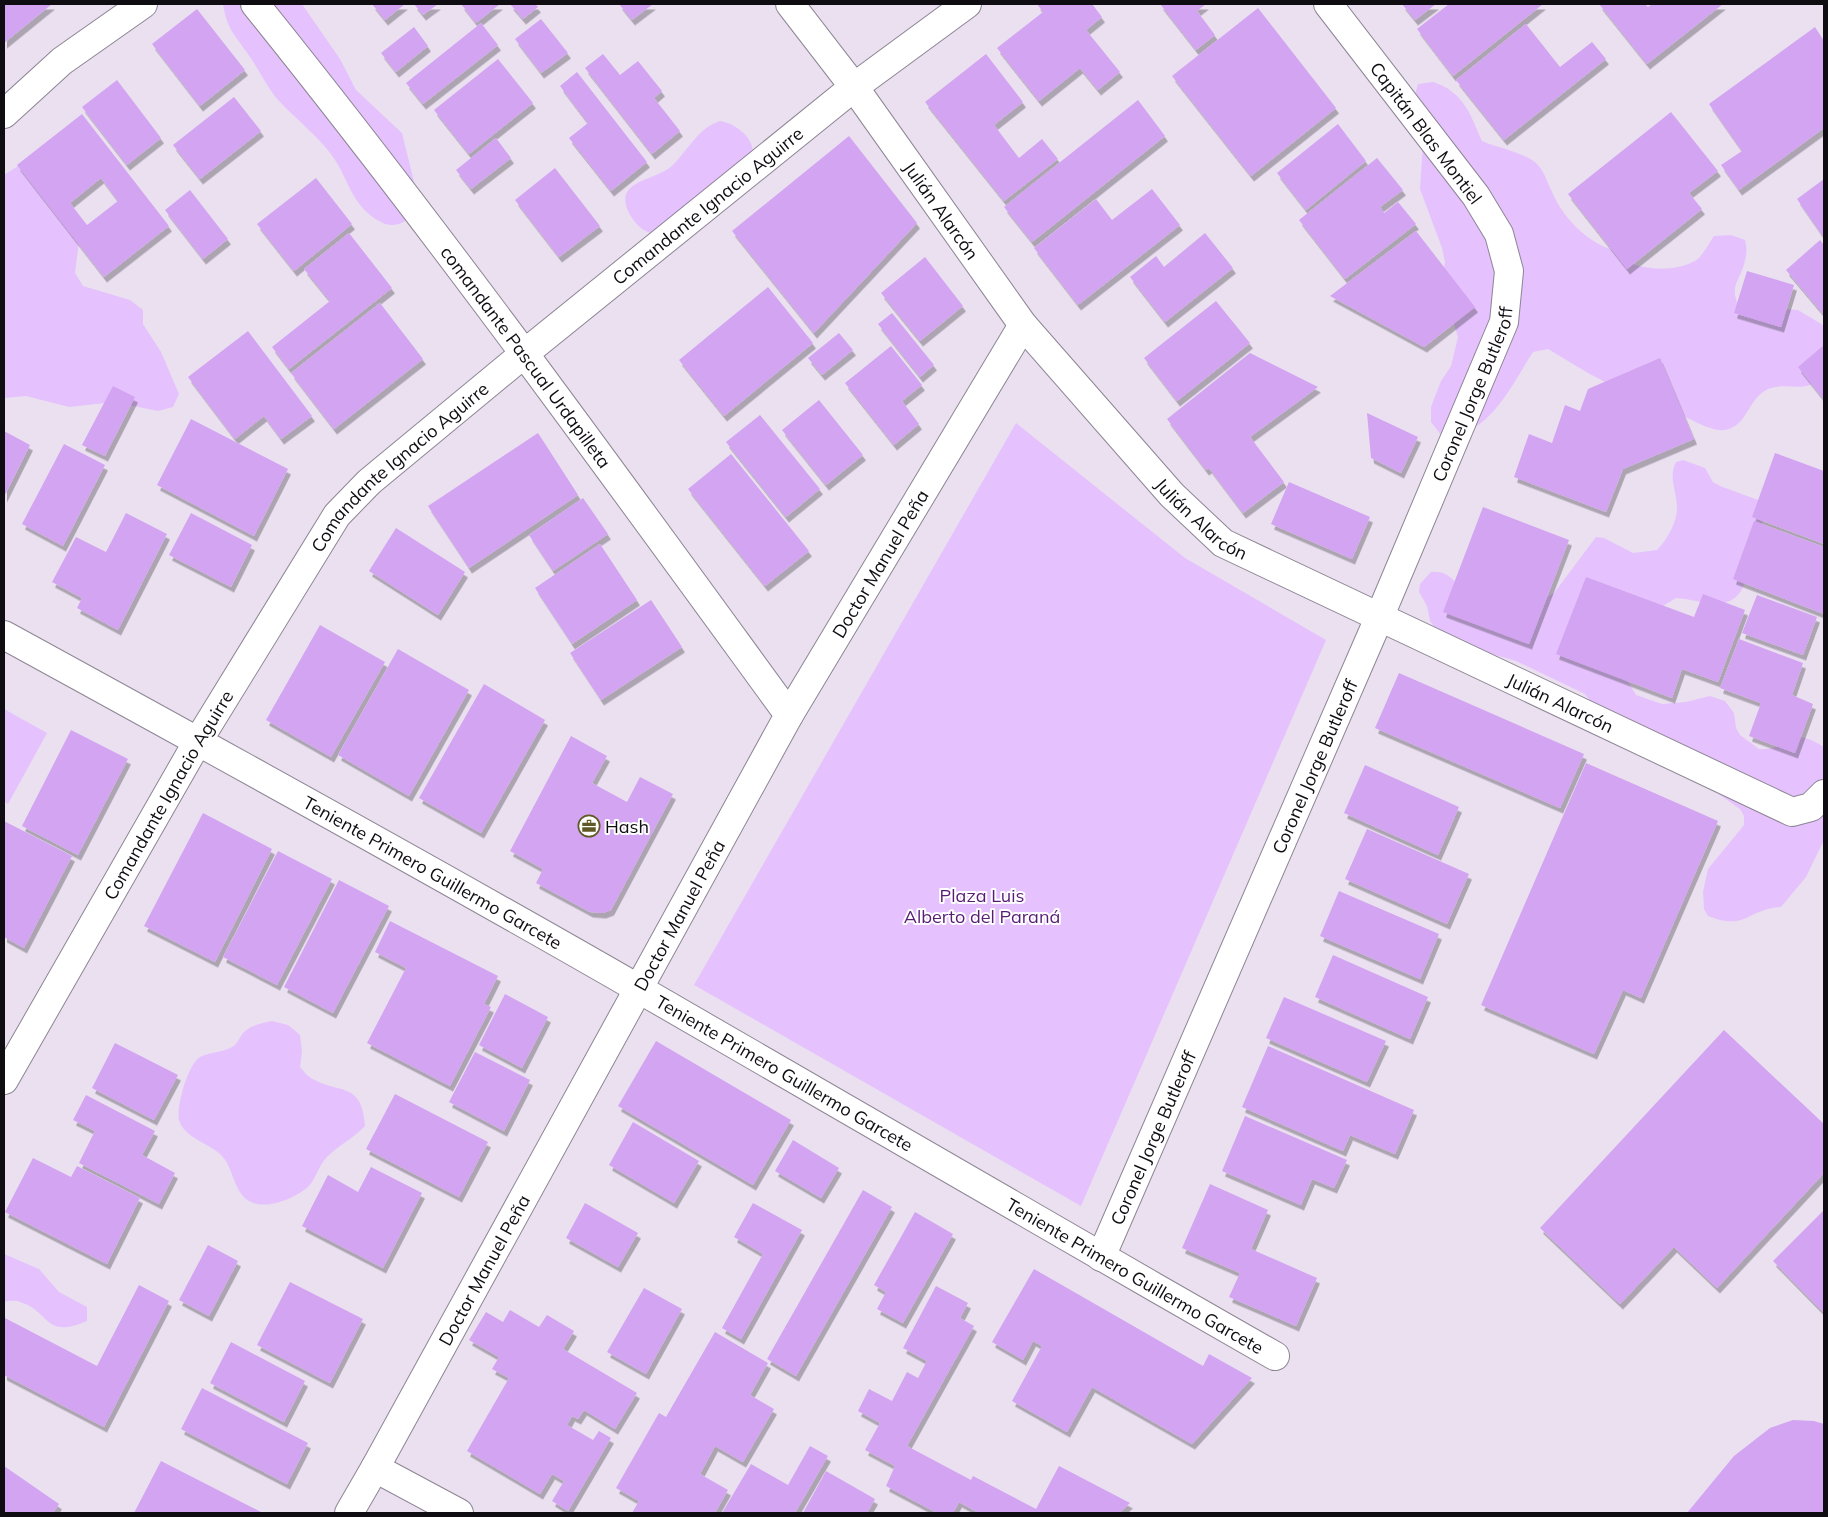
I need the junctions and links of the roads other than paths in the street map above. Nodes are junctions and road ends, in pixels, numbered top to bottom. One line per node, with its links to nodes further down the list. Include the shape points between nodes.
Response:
1 (143, 4): 7 (street, via 62,61)
2 (255, 4): 10 (street, comandante Pascual Urdapilleta, via 367,143)
3 (790, 4): 6 (street, Julián Alarcón)
4 (967, 4): 6 (street, Comandante Ignacio Aguirre)
5 (1328, 4): 8 (street, Capitán Blas Montiel, via 1476,196 1499,234)
6 (854, 87): 9 (street, Julián Alarcón); 10 (street, Comandante Ignacio Aguirre)
7 (4, 114)
8 (1509, 271): 11 (street, Coronel Jorge Butleroff, via 1504,322)
9 (1023, 324): 11 (street, Julián Alarcón, via 1172,495 1223,543); 13 (street, Doctor Manuel Peña)
10 (525, 353): 13 (street, comandante Pascual Urdapilleta); 14 (street, Comandante Ignacio Aguirre, via 369,482 337,515)
11 (1379, 618): 15 (street, Julián Alarcón, via 1792,812 1811,807); 18 (street, Coronel Jorge Butleroff)
12 (4, 635): 14 (street, Teniente Primero Guillermo Garcete)
13 (789, 715): 16 (street, Doctor Manuel Peña)
14 (198, 741): 16 (street, Teniente Primero Guillermo Garcete); 17 (street, Comandante Ignacio Aguirre)
15 (1824, 794)
16 (639, 988): 18 (street, Teniente Primero Guillermo Garcete); 20 (street, Doctor Manuel Peña)
17 (4, 1080)
18 (1101, 1257): 19 (street, Teniente Primero Guillermo Garcete)
19 (1275, 1356)
20 (375, 1468): 21 (street, Doctor Manuel Peña); 22 (street)
21 (349, 1513)
22 (459, 1513)

